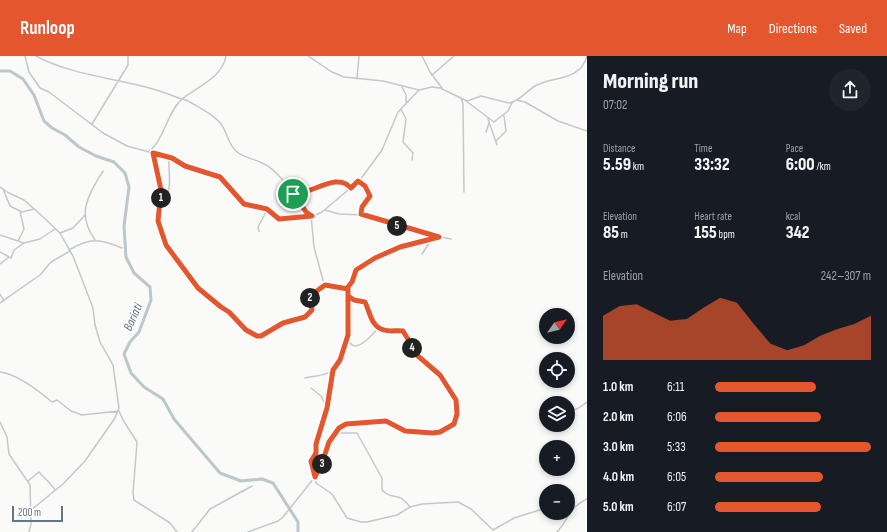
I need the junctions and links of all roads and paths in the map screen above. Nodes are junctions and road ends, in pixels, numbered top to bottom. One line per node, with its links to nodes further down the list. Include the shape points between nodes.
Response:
1 (25, 56): 27 (street, via 32,77 40,88 50,92)
2 (36, 56): 14 (street, via 86,74)
3 (226, 56): 19 (street, via 219,70 202,86)
4 (308, 56): 13 (street, via 335,74)
5 (359, 56): 13 (street)
6 (422, 56): 12 (street)
7 (454, 56): 12 (street)
8 (587, 56): 11 (street)
9 (129, 57): 14 (street, via 128,65)
10 (587, 64): 11 (street)
11 (582, 65): 21 (street, via 569,76 535,86)
12 (432, 75): 16 (street)
13 (357, 79): 15 (street, via 383,81)
14 (118, 80): 19 (street); 27 (street)
15 (401, 86): 17 (street); 22 (street, via 406,95)
16 (443, 88): 17 (street); 18 (street)
17 (419, 90): 22 (street)
18 (461, 98): 20 (street); 43 (street, via 464,106)
19 (182, 99): 33 (street); 44 (street, via 216,118 235,151 267,165)
20 (465, 100): 23 (street, via 470,101 481,96); 26 (street)
21 (516, 100): 23 (street); 29 (street, via 525,102 558,120)
22 (406, 102): 24 (street)
23 (512, 102): 25 (street)
24 (401, 108): 36 (street, via 406,119 403,142 413,153); 39 (street, via 382,150)
25 (504, 115): 26 (street, via 496,121); 31 (street, via 506,131)
26 (488, 118): 28 (street)
27 (92, 124): 33 (street, via 121,144)
28 (489, 124): 30 (street); 31 (street)
29 (587, 130)
30 (486, 132)
31 (496, 141): 32 (street)
32 (497, 145)
33 (148, 152): 34 (street)
34 (153, 153): 35 (street); 45 (street)
35 (169, 157): 45 (street, via 169,192 167,198); 47 (street, via 185,166 220,177 244,204)
36 (412, 160)
37 (103, 171): 51 (street, via 88,196)
38 (300, 181): 44 (street)
39 (358, 181): 41 (street); 50 (street, via 365,186 370,196 362,207)
40 (0, 187): 42 (street)
41 (351, 188): 44 (street, via 344,182 336,181); 48 (street)
42 (3, 190): 46 (street, via 24,200); 49 (street, via 9,205)
43 (464, 192)
44 (294, 194): 52 (street)
45 (161, 202): 69 (street, via 159,225 164,240 177,261 198,288 229,312 246,330 257,336 309,314 313,308 310,296)
46 (34, 209): 49 (street); 53 (street)
47 (267, 209): 52 (street, via 282,219); 54 (street, via 258,227)
48 (325, 210): 50 (street, via 339,214); 52 (street)
49 (20, 211): 61 (street, via 24,229)
50 (361, 214): 57 (street)
51 (85, 215): 55 (street, via 73,228); 59 (street, via 87,228)
52 (311, 216): 69 (street, via 317,260)
53 (56, 229): 55 (street); 62 (street)
54 (259, 231)
55 (60, 233): 64 (street)
56 (0, 236): 61 (street)
57 (439, 237): 58 (street); 60 (street)
58 (450, 239)
59 (94, 240): 63 (street, via 105,241); 64 (street)
60 (431, 240): 66 (street); 70 (street, via 400,247 374,259 356,270)
61 (17, 241): 62 (street)
62 (24, 243): 67 (street, via 14,250 12,257)
63 (122, 248)
64 (70, 250): 73 (street, via 51,262 40,275); 84 (street, via 93,308 100,342 112,365)
65 (0, 252): 67 (street)
66 (422, 254)
67 (8, 258): 68 (street)
68 (0, 264)
69 (325, 285): 70 (street)
70 (347, 288): 72 (street)
71 (0, 294): 73 (street)
72 (348, 296): 75 (street, via 365,302 370,318); 76 (street)
73 (4, 301): 74 (street)
74 (0, 303)
75 (378, 327): 76 (street, via 372,335 357,345); 86 (street, via 382,330 403,331 418,356 440,375 456,400 457,414 454,424 433,433 405,431 386,421 355,422 343,426)
76 (346, 340): 77 (street, via 340,360)
77 (333, 370): 79 (street); 82 (street)
78 (0, 372): 84 (street, via 16,377 44,394 52,402 58,400 75,413 86,415)
79 (305, 378)
80 (311, 388): 82 (street, via 321,396)
81 (587, 402): 83 (street)
82 (327, 408): 87 (street, via 316,444 316,453 311,461)
83 (575, 409)
84 (119, 410): 90 (street, via 88,457); 96 (street, via 138,442 132,493 134,500 170,523)
85 (0, 422): 88 (street, via 7,437 8,454)
86 (336, 433): 87 (street, via 329,442); 92 (street, via 357,433 382,478 382,490 388,495 401,497)
87 (315, 477): 92 (street, via 317,484 332,494 347,518 367,522 397,515); 98 (street, via 281,519)
88 (28, 481): 90 (street, via 39,472); 93 (street)
89 (252, 486): 97 (street, via 210,509)
90 (56, 490): 93 (street)
91 (587, 499): 99 (street, via 572,508 564,525)
92 (410, 507): 94 (street, via 426,503 458,502 476,512 493,530 514,518)
93 (31, 510): 95 (street)
94 (539, 510)
95 (29, 532)
96 (178, 532)
97 (192, 532)
98 (248, 532)
99 (557, 532)

